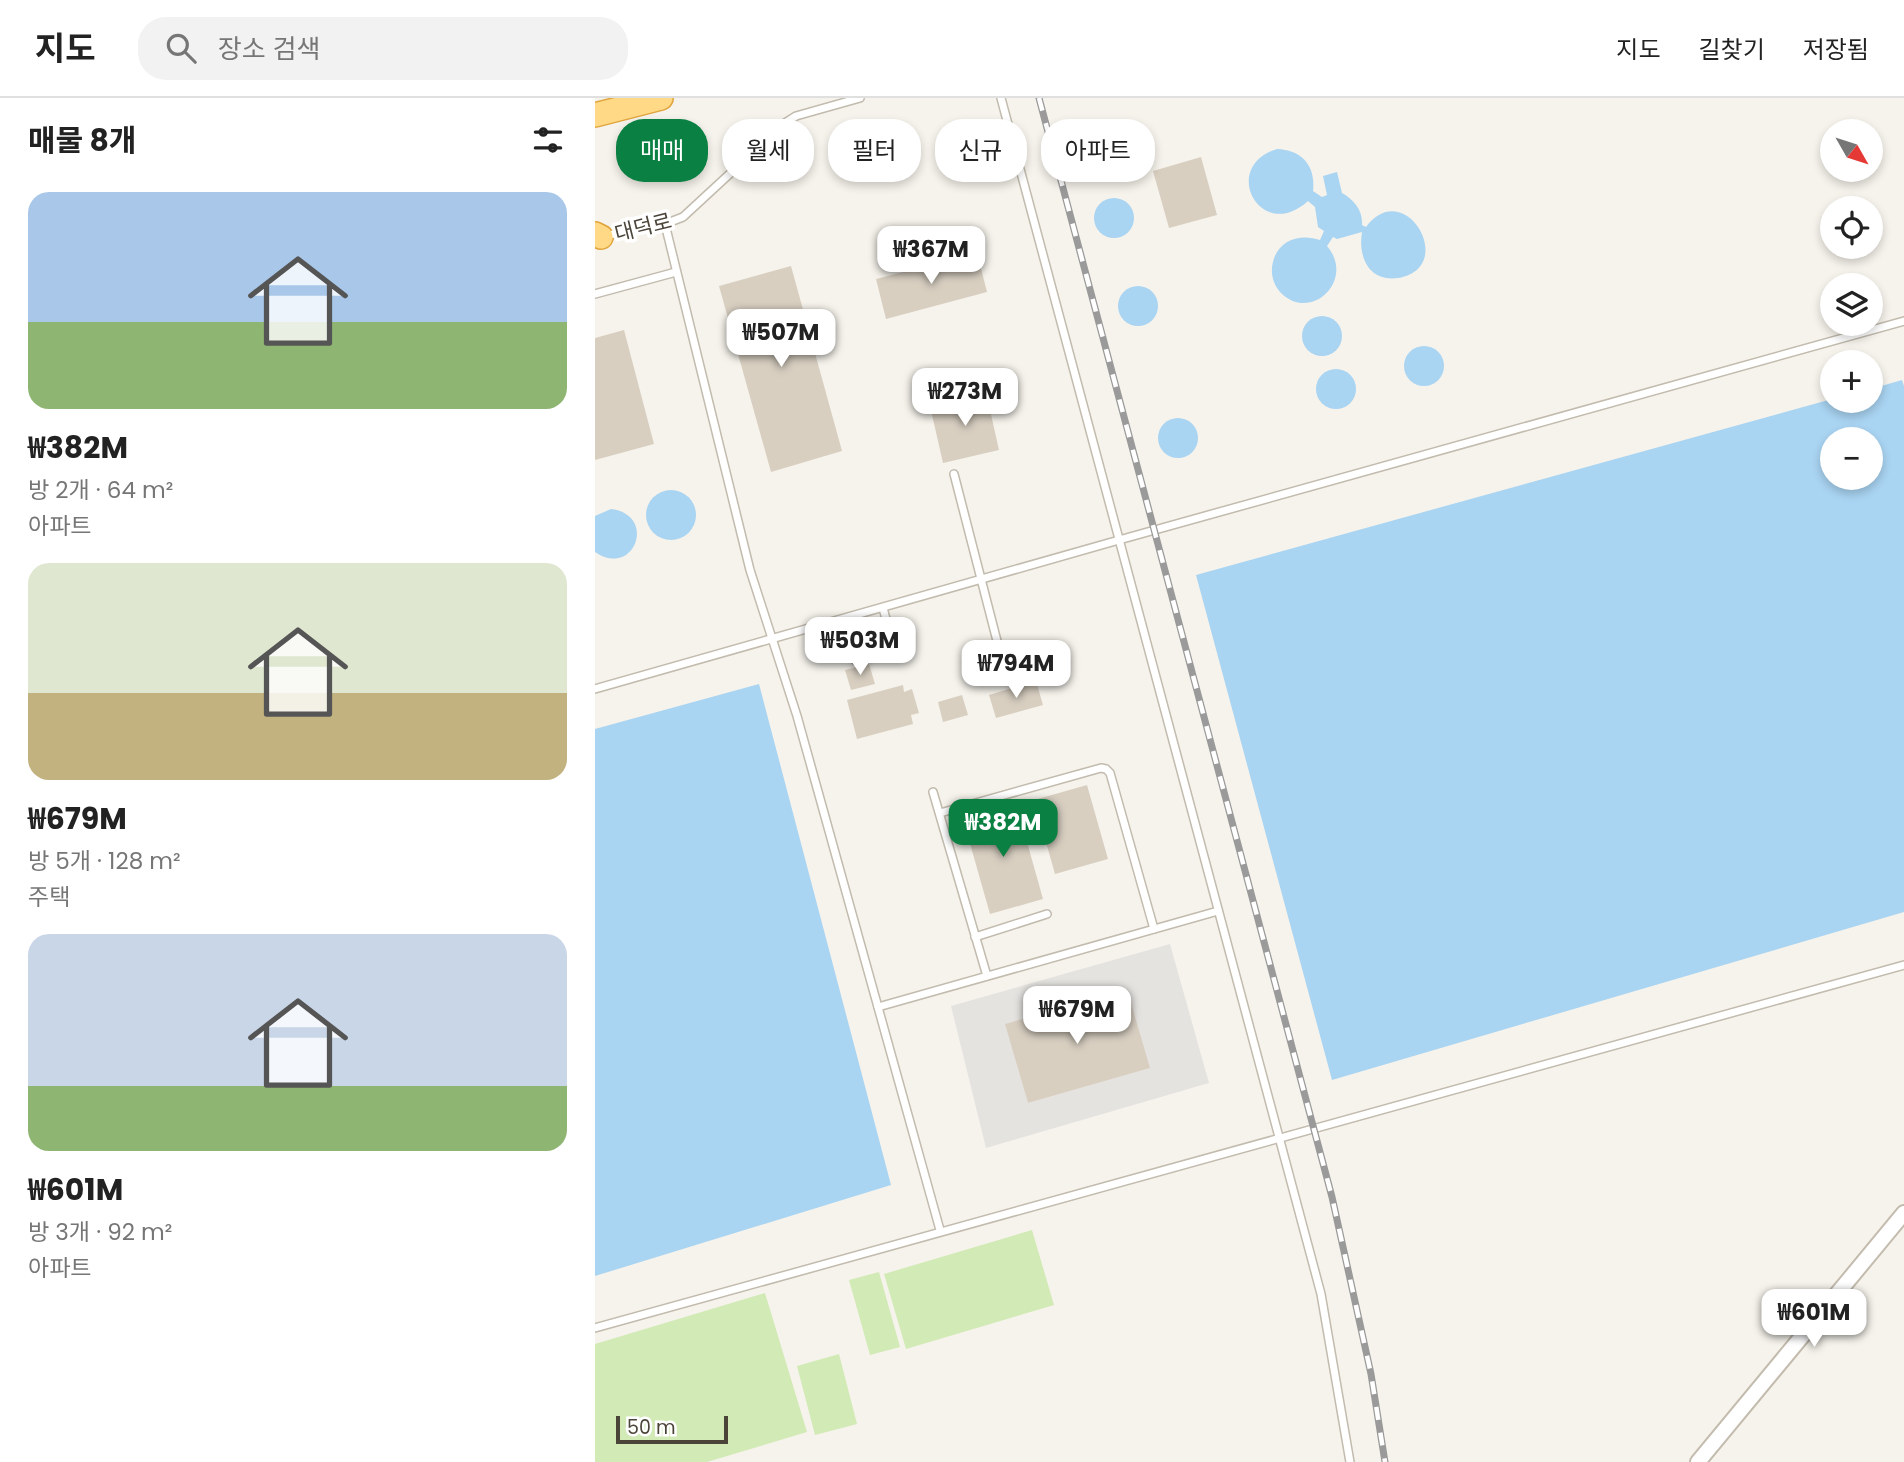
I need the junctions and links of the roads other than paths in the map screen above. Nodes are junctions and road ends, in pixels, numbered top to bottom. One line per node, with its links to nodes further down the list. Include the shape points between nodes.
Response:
1 (661, 98): 4 (highway)
2 (860, 98): 5 (lane, 대덕로, via 796,116 774,130 683,217)
3 (1000, 98): 11 (lane)
4 (595, 115)
5 (665, 224): 6 (lane, 대덕로); 7 (lane)
6 (597, 237)
7 (676, 272): 8 (lane); 14 (lane, via 750,570)
8 (595, 294)
9 (1904, 321): 11 (lane)
10 (954, 474): 12 (lane)
11 (1119, 540): 12 (lane); 20 (lane)
12 (980, 580): 13 (lane); 16 (lane)
13 (883, 608): 14 (lane); 15 (lane, via 894,648)
14 (773, 640): 17 (lane); 26 (lane)
15 (855, 660)
16 (1005, 672)
17 (595, 689)
18 (933, 792): 19 (lane)
19 (940, 813): 22 (lane, via 1106,769); 23 (lane)
20 (1218, 911): 22 (lane); 27 (lane)
21 (1047, 914): 23 (lane)
22 (1154, 929): 25 (lane)
23 (975, 937): 25 (lane)
24 (1904, 965): 27 (lane)
25 (986, 976): 26 (lane)
26 (878, 1007): 29 (lane)
27 (1279, 1139): 29 (lane); 31 (lane, via 1321,1294)
28 (1904, 1213): 32 (street)
29 (940, 1230): 30 (lane)
30 (595, 1328)
31 (1350, 1462)
32 (1698, 1462)

